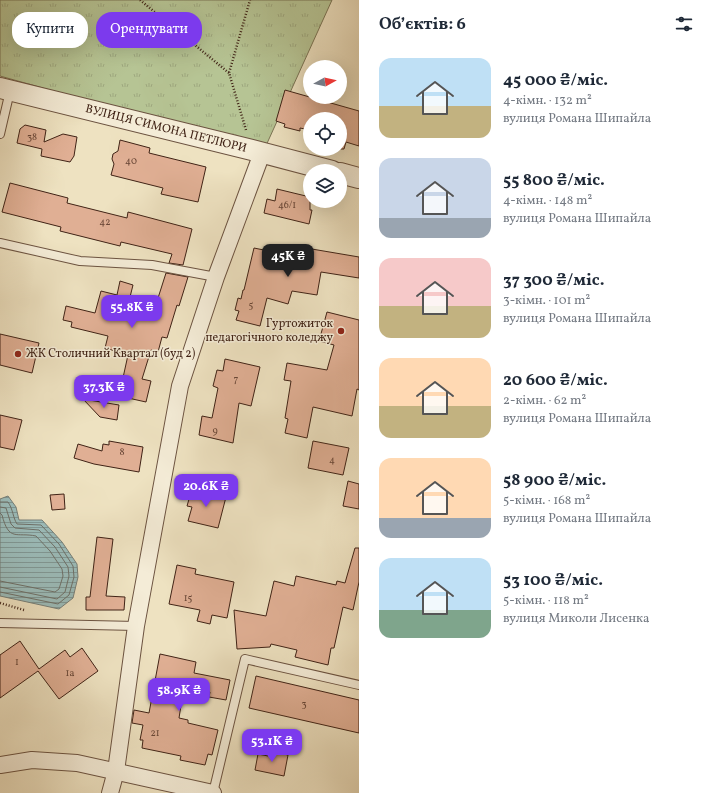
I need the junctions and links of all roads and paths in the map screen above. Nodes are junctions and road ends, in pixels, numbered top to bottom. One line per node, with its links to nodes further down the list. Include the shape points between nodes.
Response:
1 (140, 0): 3 (path)
2 (250, 0): 3 (path)
3 (229, 73): 6 (path)
4 (5, 89): 5 (lane); 6 (street, ВУЛИЦЯ СИМОНА ПЕТЛЮРИ)
5 (0, 134)
6 (257, 151): 7 (street, ВУЛИЦЯ СИМОНА ПЕТЛЮРИ); 11 (street)
7 (306, 164)
8 (347, 175): 9 (street)
9 (359, 178)
10 (0, 243): 11 (lane, via 80,261 152,265)
11 (216, 277): 13 (street, via 180,386)
12 (0, 623): 13 (lane)
13 (136, 626): 16 (street)
14 (359, 685): 18 (lane, via 245,659)
15 (0, 765): 16 (street, via 32,760 77,763)
16 (116, 771): 17 (street); 18 (street)
17 (110, 793)
18 (213, 793)

